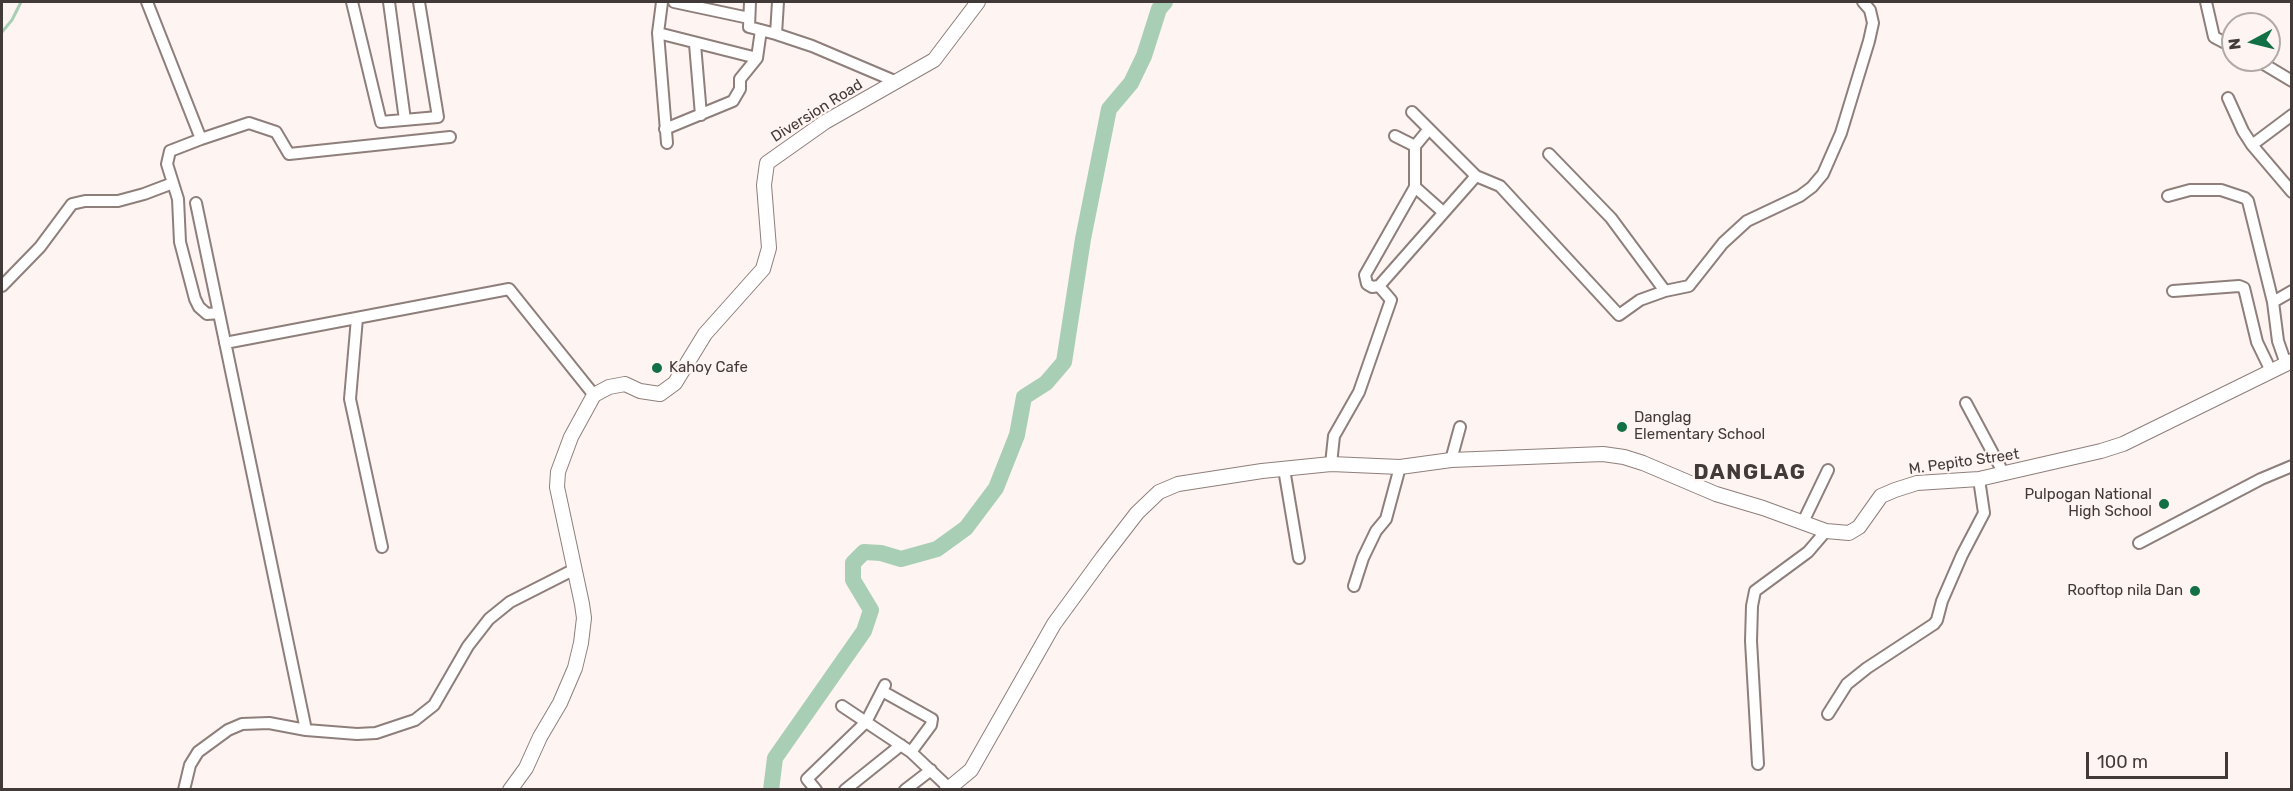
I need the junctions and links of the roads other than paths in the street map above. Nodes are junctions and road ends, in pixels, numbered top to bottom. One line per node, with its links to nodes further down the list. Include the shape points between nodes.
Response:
1 (147, 2): 33 (street)
2 (352, 2): 28 (street, via 381,122)
3 (389, 2): 28 (street)
4 (418, 2): 28 (street, via 438,117)
5 (662, 2): 16 (street)
6 (674, 2): 12 (street)
7 (750, 2): 14 (street)
8 (778, 2): 17 (street)
9 (978, 2): 23 (street, Diversion Road, via 934,60)
10 (1863, 2): 48 (street, via 1872,17 1869,41 1841,133 1822,174 1800,196 1747,221 1723,243 1689,286)
11 (2206, 2): 18 (street, via 2214,37)
12 (695, 4): 13 (street)
13 (723, 7): 14 (street)
14 (749, 18): 15 (street, via 749,27)
15 (761, 30): 17 (street); 20 (street)
16 (658, 33): 19 (street); 29 (street)
17 (776, 34): 23 (street)
18 (2221, 41)
19 (695, 44): 20 (street); 26 (street)
20 (757, 57): 26 (street, via 740,78 740,89 733,101)
21 (2277, 72): 22 (street)
22 (2292, 81)
23 (897, 82): 57 (street, Diversion Road, via 825,122 767,163 764,185 769,248 763,269 705,334 675,383 660,394 625,384)
24 (2228, 98): 36 (street)
25 (1412, 112): 30 (street)
26 (701, 115): 29 (street)
27 (2292, 115): 36 (street)
28 (408, 120): 34 (street)
29 (665, 129): 35 (street)
30 (1429, 129): 37 (street); 39 (street)
31 (1395, 136): 37 (street)
32 (450, 137): 34 (street)
33 (201, 139): 34 (street, via 249,123 276,132 289,154); 40 (street, via 170,151 167,164)
34 (413, 140)
35 (667, 143)
36 (2252, 145): 42 (street)
37 (1414, 146): 41 (street)
38 (1548, 154): 48 (street, via 1611,219)
39 (1476, 176): 45 (street); 48 (street, via 1500,186 1619,315 1640,300)
40 (173, 183): 46 (street, via 127,199 72,204 40,247); 52 (street, via 178,199 180,242 195,299 207,314)
41 (1415, 187): 45 (street); 47 (street, via 1365,275 1367,284)
42 (2292, 192)
43 (2168, 196): 51 (street, via 2190,190 2221,190 2245,198 2250,205)
44 (196, 203): 52 (street)
45 (1443, 212): 47 (street)
46 (2, 286)
47 (1379, 286): 61 (street, via 1391,300 1359,392 1334,436)
48 (1665, 291)
49 (2173, 291): 56 (street, via 2244,288 2257,342)
50 (2292, 291): 51 (street)
51 (2273, 302): 55 (street, via 2278,341)
52 (219, 313): 54 (street)
53 (357, 318): 54 (street); 57 (street, via 509,289); 70 (street, via 350,399)
54 (225, 343): 77 (street)
55 (2289, 362): 56 (street, M. Pepito Street)
56 (2271, 371): 66 (street, M. Pepito Street, via 2123,444)
57 (594, 395): 72 (street, via 571,437 558,472 559,502)
58 (1966, 403): 66 (street)
59 (1460, 427): 60 (street)
60 (1451, 460): 63 (street, M. Pepito Street); 68 (street, M. Pepito Street, via 1603,454 1624,457 1716,494)
61 (1331, 464): 63 (street, M. Pepito Street); 64 (street, M. Pepito Street)
62 (2292, 466): 69 (street)
63 (1400, 467): 73 (street, via 1386,519 1363,558)
64 (1284, 469): 71 (street); 87 (street, M. Pepito Street, via 1178,484 1159,492 1103,556 1054,624 971,770)
65 (1828, 470): 68 (street)
66 (2004, 474): 67 (street, M. Pepito Street)
67 (1979, 479): 68 (street, M. Pepito Street, via 1917,483 1881,496 1849,533); 75 (street, via 1984,513 1962,555 1937,620 1847,684)
68 (1815, 527): 80 (street, via 1808,552 1755,591 1751,641)
69 (2139, 543)
70 (382, 547)
71 (1299, 558)
72 (575, 568): 77 (street, via 510,602 489,619 425,714 376,733); 83 (street, via 584,618 575,668 526,768)
73 (1354, 586)
74 (842, 706): 76 (street)
75 (1828, 714)
76 (866, 722): 78 (street); 79 (street, via 883,688 932,719); 84 (street, via 807,779)
77 (306, 730): 82 (street, via 269,723 242,724 228,730 198,752)
78 (901, 746): 79 (street); 85 (street)
79 (911, 752): 81 (street)
80 (1758, 764)
81 (931, 770): 86 (street); 87 (street)
82 (184, 789)
83 (510, 789)
84 (816, 789)
85 (845, 789)
86 (905, 789)
87 (948, 789)

